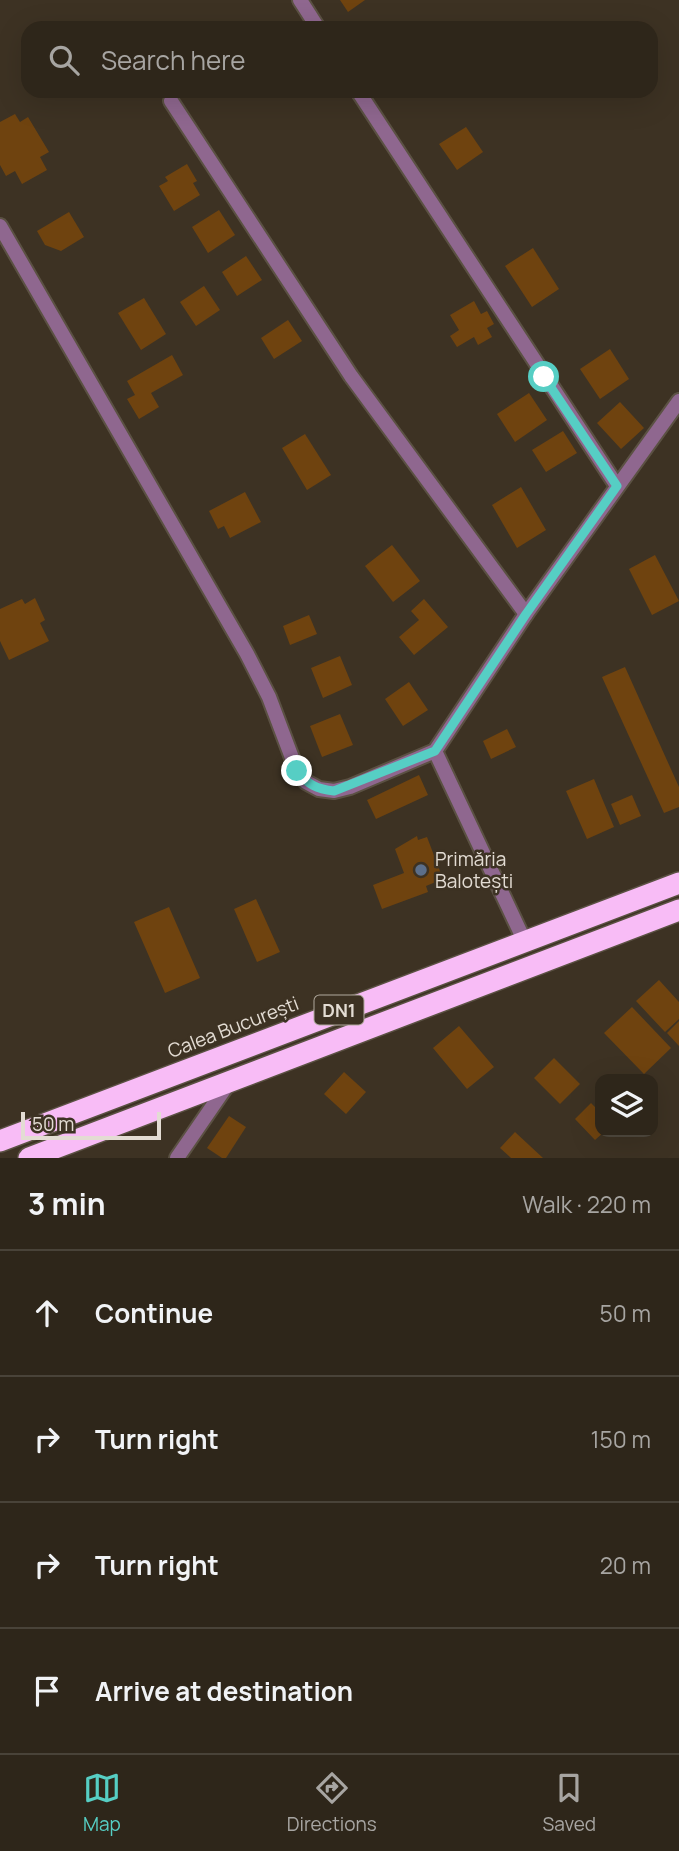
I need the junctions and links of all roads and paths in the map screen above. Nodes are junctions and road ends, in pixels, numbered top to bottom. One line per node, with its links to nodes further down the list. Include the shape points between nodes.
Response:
1 (300, 0): 2 (street)
2 (314, 21)
3 (363, 98): 7 (street)
4 (171, 101): 8 (street, via 351,376)
5 (0, 226): 9 (street, via 247,654 297,771 306,782 334,791)
6 (679, 401): 7 (street)
7 (617, 486): 8 (street)
8 (526, 614): 9 (street)
9 (435, 751): 12 (street)
10 (679, 883): 12 (highway, Calea București / DN1)
11 (679, 910): 13 (highway, DN1)
12 (524, 940): 14 (highway, Calea București / DN1)
13 (230, 1081): 15 (highway, DN1); 16 (street)
14 (0, 1142)
15 (29, 1158)
16 (177, 1158)

